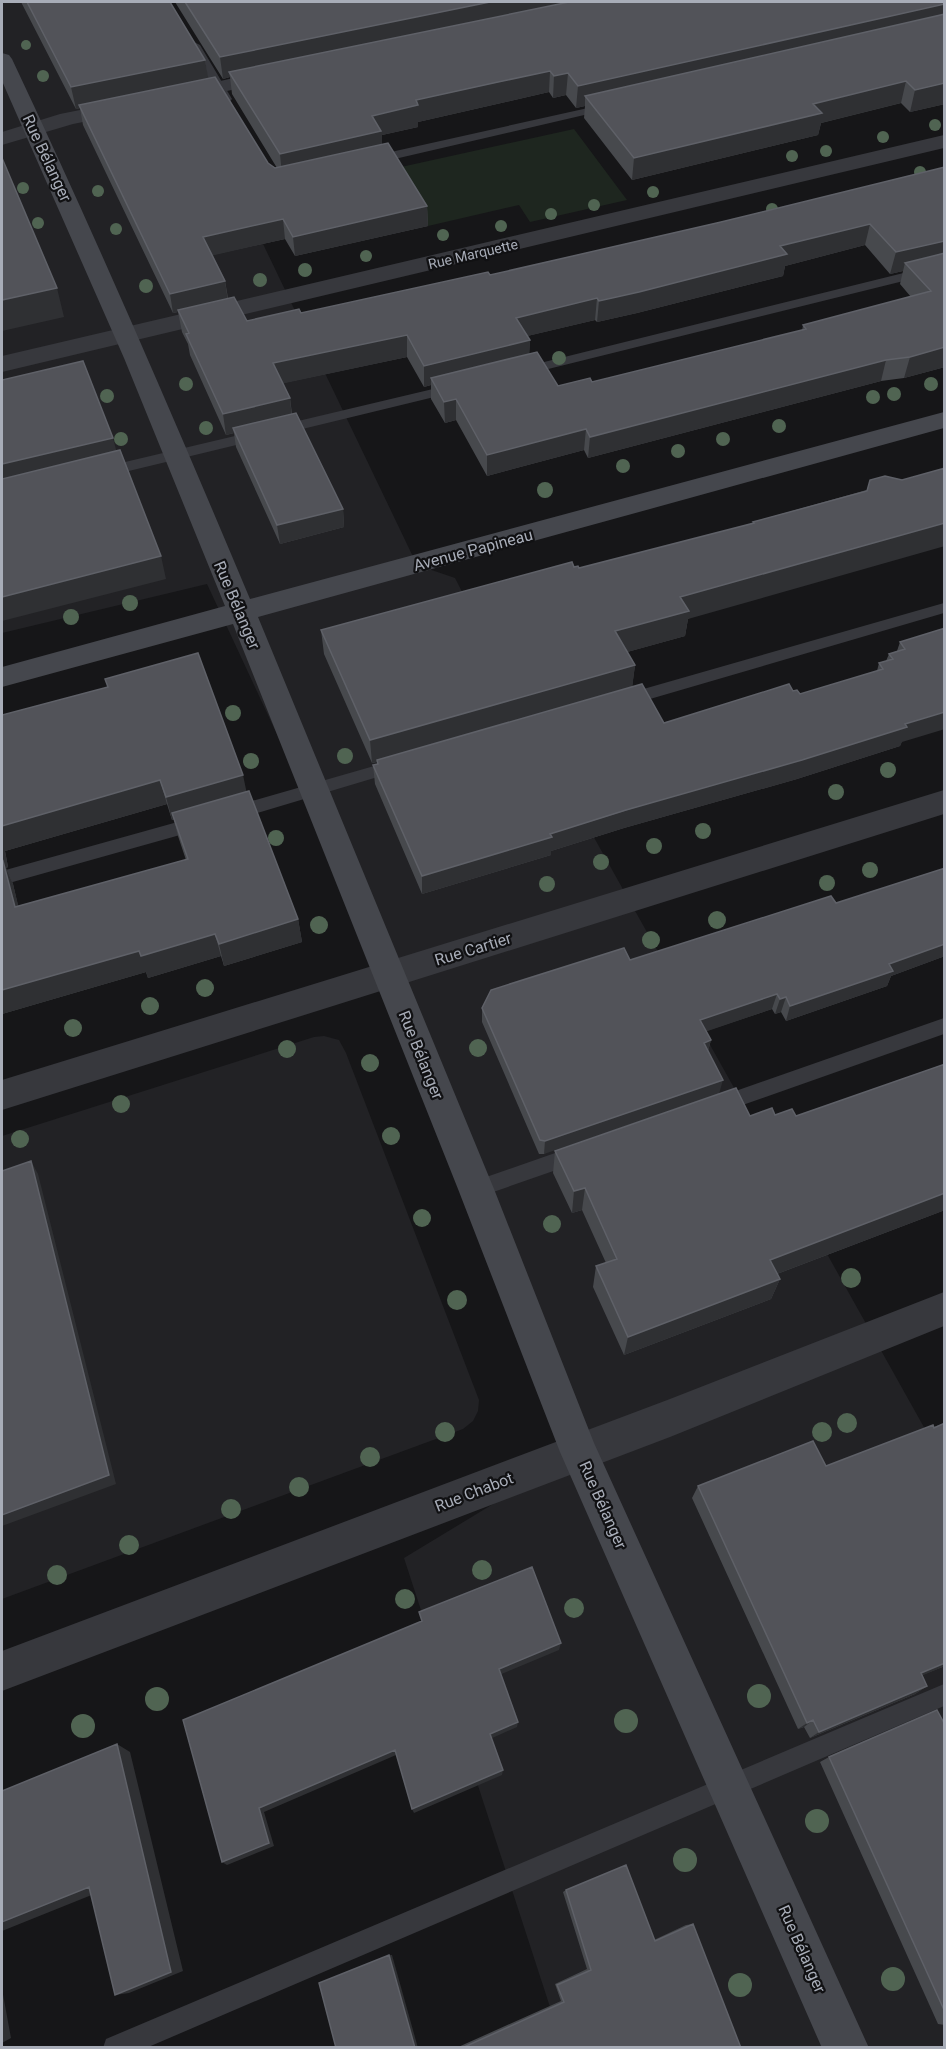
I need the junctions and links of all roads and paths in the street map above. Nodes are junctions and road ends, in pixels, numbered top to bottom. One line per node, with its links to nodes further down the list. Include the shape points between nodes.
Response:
1 (187, 33): 4 (lane)
2 (2, 59): 7 (street, Rue Bélanger)
3 (289, 72): 4 (street)
4 (219, 87): 6 (lane); 7 (street)
5 (622, 103): 10 (lane)
6 (232, 109)
7 (34, 129): 8 (street); 12 (street, Rue Bélanger)
8 (2, 139)
9 (945, 142): 12 (street, Rue Marquette)
10 (358, 164)
11 (945, 267): 14 (lane)
12 (126, 336): 13 (street, Rue Marquette); 17 (street, Rue Bélanger)
13 (2, 364)
14 (512, 374)
15 (466, 385): 17 (lane)
16 (945, 420): 20 (street, Avenue Papineau)
17 (175, 455): 18 (lane); 20 (street, Rue Bélanger)
18 (93, 475)
19 (945, 608): 22 (lane)
20 (242, 613): 21 (street, Avenue Papineau); 24 (street, Rue Bélanger)
21 (2, 677)
22 (610, 704)
23 (412, 761): 24 (lane)
24 (312, 790): 26 (lane); 27 (street, Rue Bélanger)
25 (945, 802): 27 (street, Rue Cartier)
26 (2, 878)
27 (389, 975): 29 (street, Rue Cartier); 32 (street, Rue Bélanger)
28 (945, 1026): 30 (lane)
29 (2, 1095)
30 (700, 1112)
31 (600, 1147): 32 (lane)
32 (476, 1189): 34 (street, Rue Bélanger)
33 (945, 1309): 34 (street, Rue Chabot)
34 (579, 1452): 35 (street, Rue Chabot); 37 (street, Rue Bélanger)
35 (2, 1671)
36 (945, 1695): 37 (lane)
37 (730, 1788): 38 (lane); 39 (street, Rue Bélanger)
38 (115, 2048)
39 (846, 2048)

